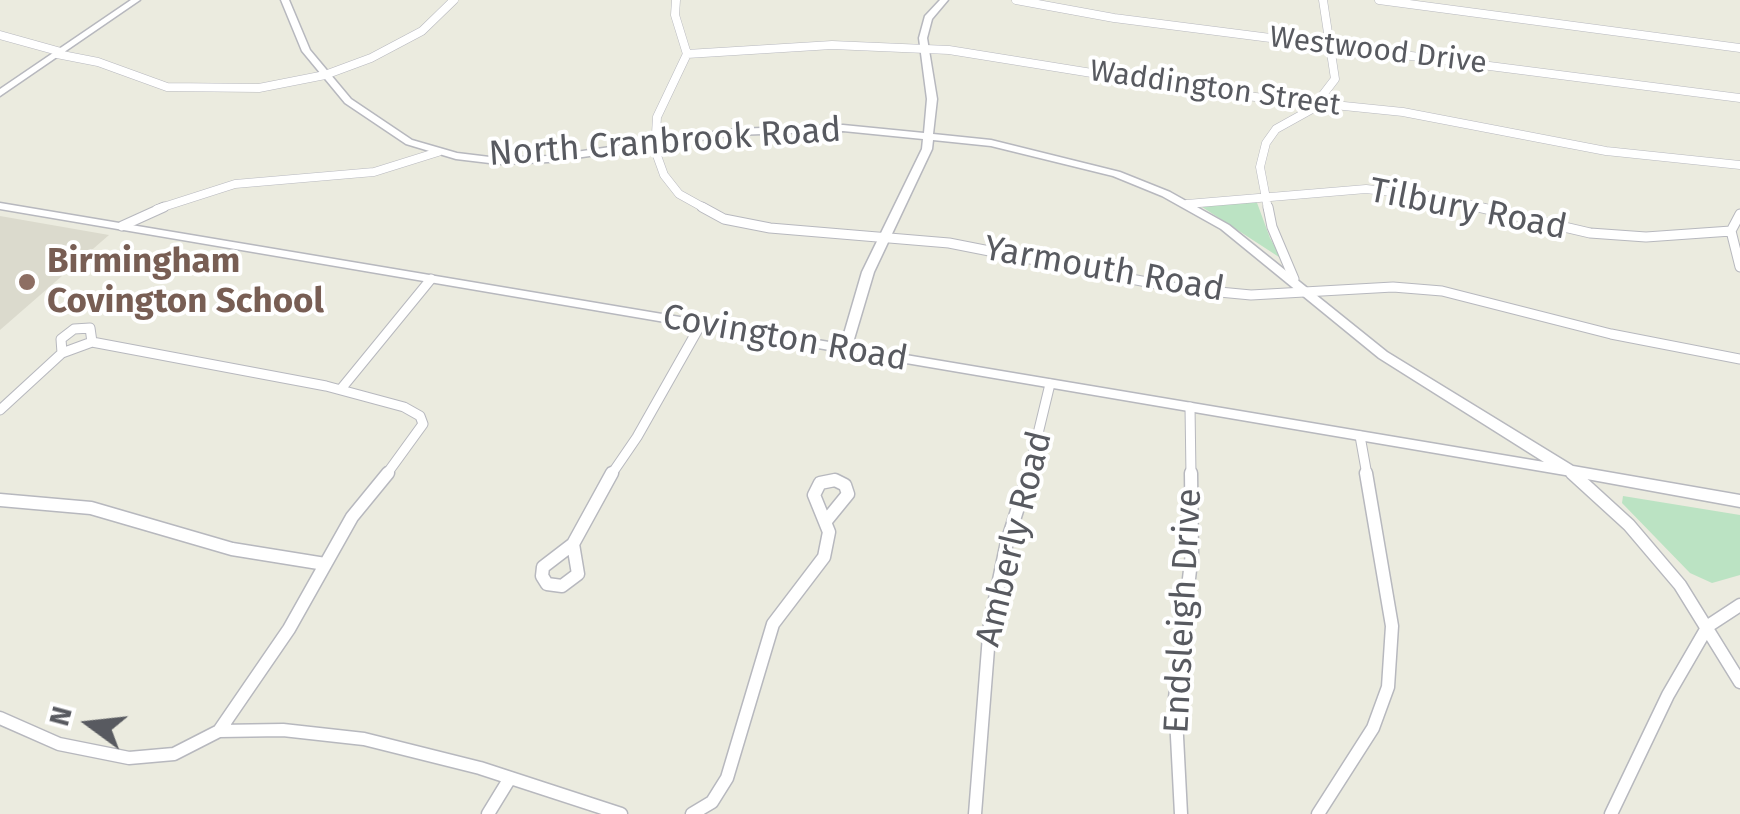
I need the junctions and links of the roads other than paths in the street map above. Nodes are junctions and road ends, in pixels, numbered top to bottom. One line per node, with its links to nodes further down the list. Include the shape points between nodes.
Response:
1 (136, 0): 13 (street)
2 (285, 0): 15 (street, North Cranbrook Road, via 298,38)
3 (454, 0): 15 (street, via 414,36)
4 (676, 0): 14 (street)
5 (944, 0): 11 (street, via 928,18)
6 (1016, 0): 10 (street, Westwood Drive)
7 (1322, 0): 10 (street)
8 (1379, 0): 12 (street)
9 (0, 35): 13 (street)
10 (1332, 47): 17 (street, Westwood Drive); 18 (street, via 1336,74)
11 (922, 48): 14 (street, Waddington Street); 18 (street, Waddington Street); 19 (street, via 932,91)
12 (1740, 48)
13 (59, 53): 15 (street, via 187,90 258,88); 16 (street)
14 (686, 54): 20 (street, via 658,116)
15 (324, 76): 21 (street, North Cranbrook Road, via 374,122)
16 (0, 93)
17 (1740, 98)
18 (1316, 104): 22 (street, Waddington Street, via 1403,112 1578,147); 23 (street, via 1266,142)
19 (930, 135): 20 (street, North Cranbrook Road, via 783,128); 24 (street, North Cranbrook Road, via 1068,159); 29 (street, via 913,185)
20 (654, 144): 21 (street, North Cranbrook Road, via 515,161); 29 (street, Yarmouth Road, via 664,176 679,194 724,219)
21 (438, 152): 27 (street, via 374,172 235,184)
22 (1740, 165)
23 (1263, 195): 24 (street, Tilbury Road); 28 (street, Tilbury Road, via 1404,192 1606,235); 32 (street)
24 (1187, 204): 32 (street, North Cranbrook Road)
25 (0, 206): 27 (street, Covington Road)
26 (1740, 214): 28 (street)
27 (122, 226): 31 (street, Covington Road)
28 (1731, 230): 30 (street)
29 (885, 235): 33 (street, Yarmouth Road, via 982,248 1143,284); 35 (street)
30 (1740, 268)
31 (431, 279): 34 (street, Covington Road); 38 (street)
32 (1294, 280): 33 (street, North Cranbrook Road)
33 (1310, 294): 36 (street, Yarmouth Road, via 1393,287 1442,291); 42 (street, North Cranbrook Road, via 1408,373)
34 (701, 324): 35 (street, Covington Road); 46 (street)
35 (845, 349): 37 (street, Covington Road)
36 (1740, 359)
37 (1050, 384): 39 (street, Covington Road); 58 (street, Amberly Road, via 990,623)
38 (341, 389): 40 (street, via 92,342 62,353); 47 (street, via 412,410 423,424)
39 (1190, 408): 41 (street, Covington Road); 59 (street, Endsleigh Drive, via 1194,530 1175,698)
40 (0, 410)
41 (1360, 436): 42 (street, Covington Road); 60 (street, via 1392,626 1392,662 1373,728)
42 (1570, 471): 44 (street, North Cranbrook Road); 49 (street, via 1629,524)
43 (0, 500): 47 (street, via 91,508 232,549)
44 (1740, 501)
45 (826, 521): 54 (street, via 824,557 773,624 733,763)
46 (573, 544)
47 (325, 564): 52 (street)
48 (1740, 605): 49 (street)
49 (1708, 626): 50 (street); 61 (street)
50 (1740, 682)
51 (0, 718): 52 (street, via 59,744 129,758 174,754)
52 (219, 731): 53 (street, via 364,739)
53 (510, 778): 55 (street); 56 (street)
54 (713, 808): 57 (street)
55 (488, 814)
56 (621, 814)
57 (692, 814)
58 (975, 814)
59 (1181, 814)
60 (1318, 814)
61 (1612, 814)

